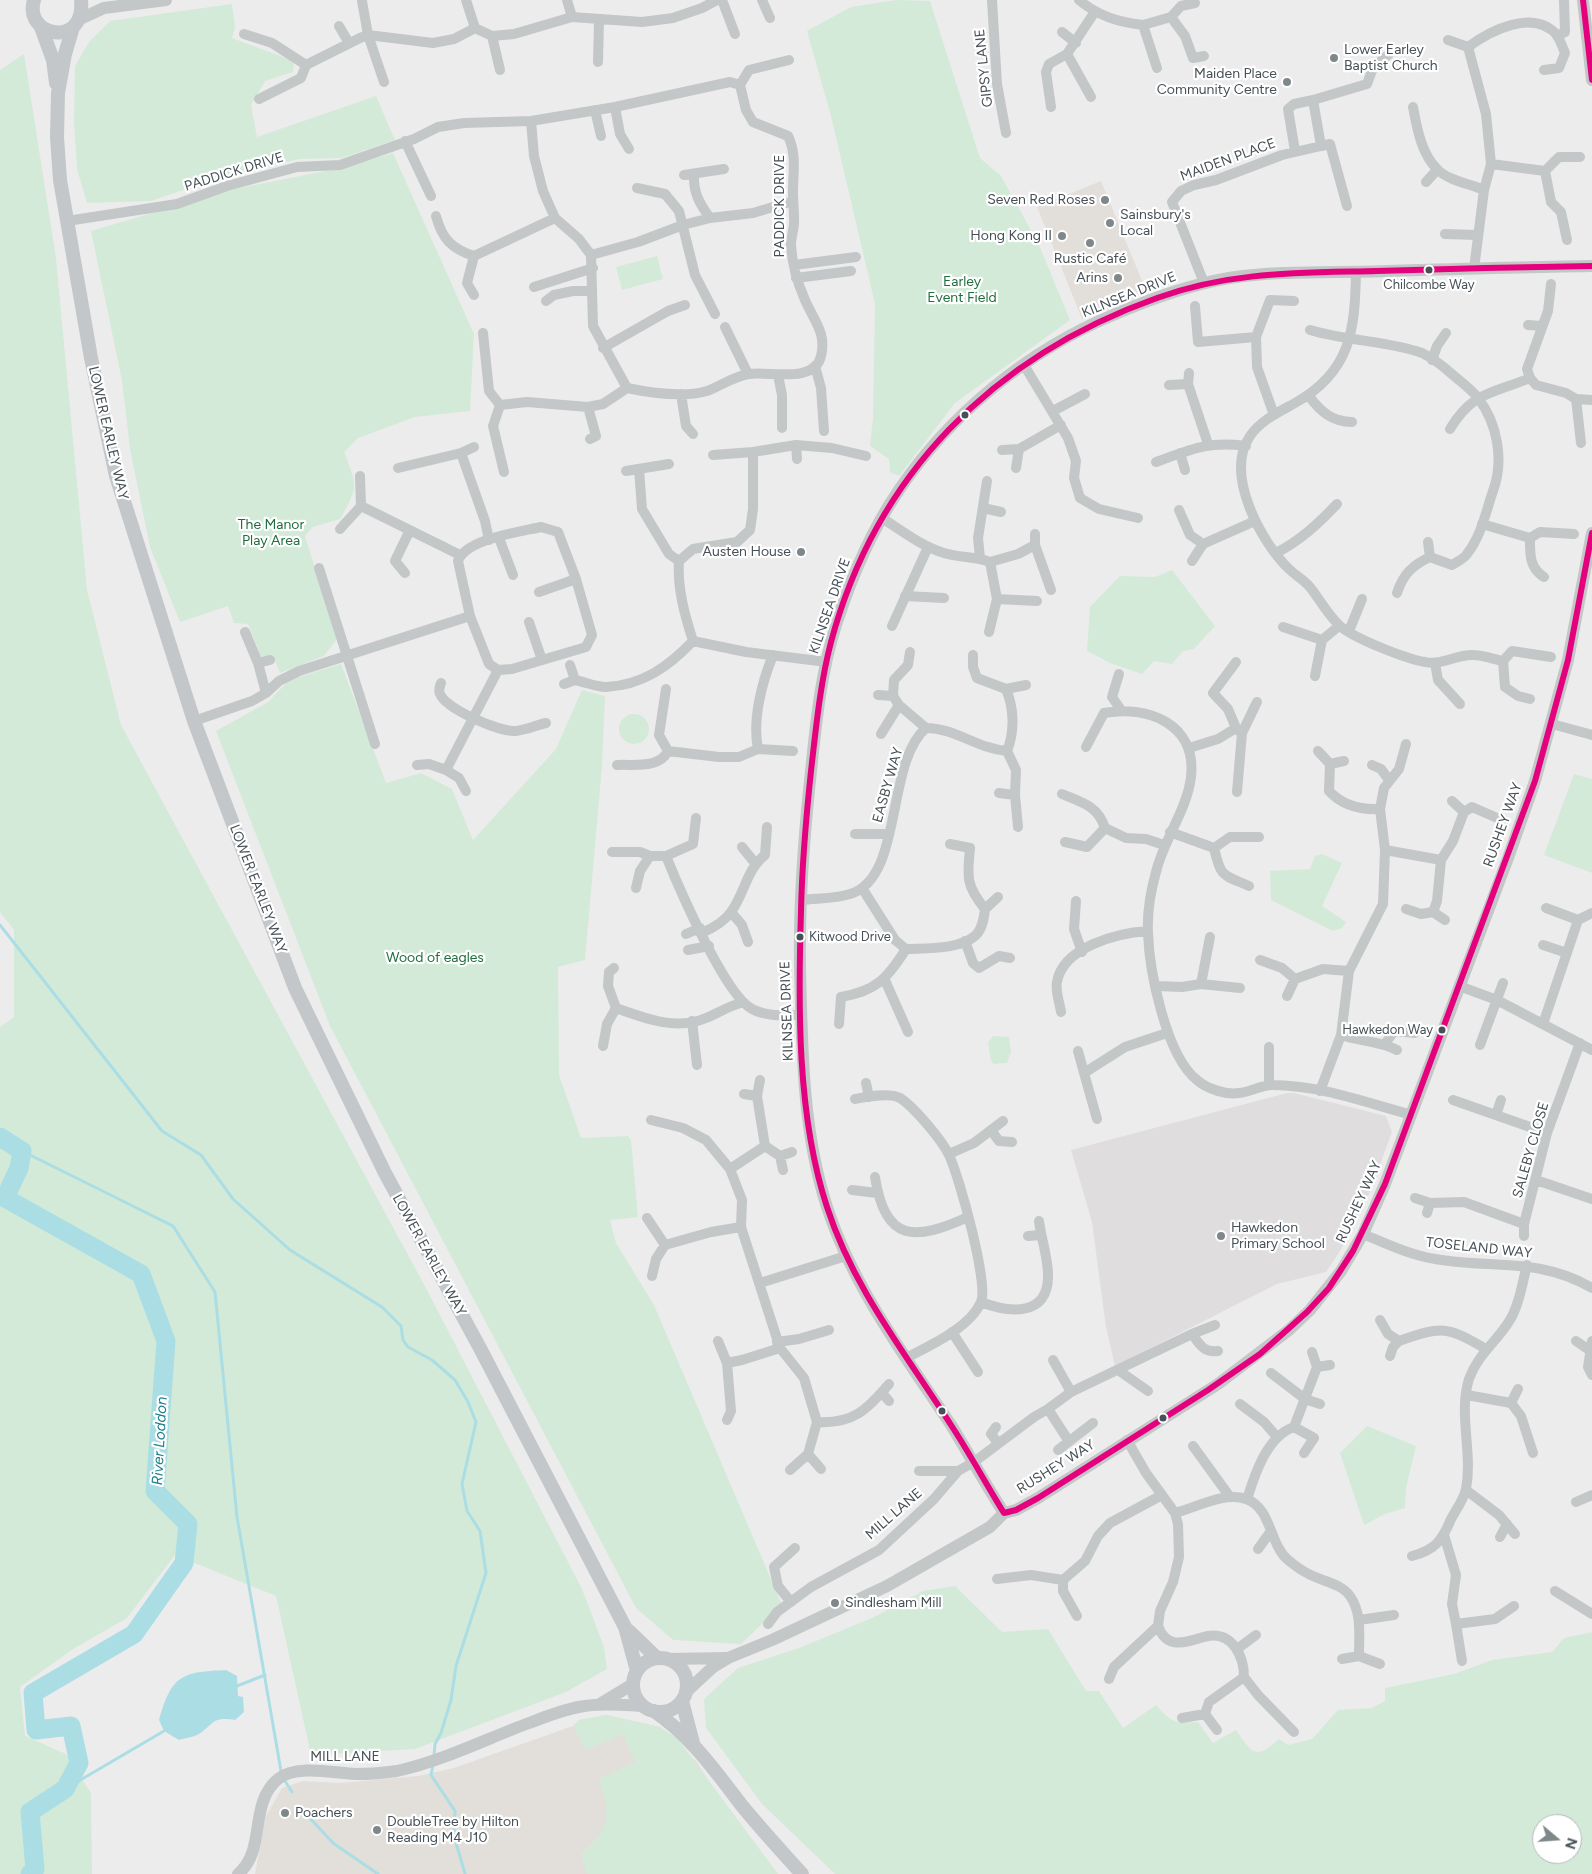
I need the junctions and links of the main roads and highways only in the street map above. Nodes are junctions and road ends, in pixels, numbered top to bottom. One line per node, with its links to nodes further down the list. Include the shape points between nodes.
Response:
1 (81, 0): 3 (main road, LOWER EARLEY WAY, via 82,11)
2 (33, 1): 4 (main road, LOWER EARLEY WAY, via 35,19)
3 (76, 23): 4 (main road, via 62,32); 5 (main road, LOWER EARLEY WAY, via 65,54)
4 (41, 26): 5 (main road, LOWER EARLEY WAY, via 53,60)
5 (58, 93): 6 (main road, LOWER EARLEY WAY, via 60,180 91,358 116,476 194,721 295,988 384,1173 481,1350)
6 (625, 1627): 7 (main road, LOWER EARLEY WAY); 8 (main road, LOWER EARLEY WAY, via 634,1651)
7 (663, 1659): 8 (main road, via 642,1665); 9 (main road, via 684,1672 687,1686)
8 (635, 1678): 10 (main road, via 638,1700)
9 (684, 1696): 10 (main road, via 670,1710); 11 (main road)
10 (649, 1708): 11 (main road, via 679,1728)
11 (693, 1744): 12 (main road, via 758,1826)
12 (802, 1874)

